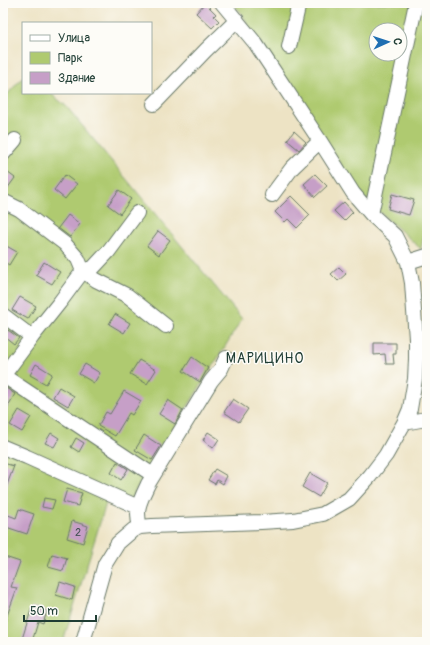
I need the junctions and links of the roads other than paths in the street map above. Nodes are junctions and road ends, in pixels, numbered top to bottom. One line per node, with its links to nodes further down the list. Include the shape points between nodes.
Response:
1 (222, 3): 4 (street)
2 (299, 3): 5 (street)
3 (416, 3): 13 (street)
4 (237, 20): 6 (street); 8 (street, via 256,44)
5 (289, 47)
6 (154, 104)
7 (15, 140): 9 (street)
8 (320, 141): 10 (street, via 292,168); 13 (street, via 353,193)
9 (3, 154)
10 (272, 194)
11 (3, 201): 16 (street, via 19,209 65,244 78,259)
12 (137, 213): 16 (street, via 108,252 93,268)
13 (371, 214): 15 (street, via 395,236)
14 (427, 256): 15 (street)
15 (408, 262): 23 (street, via 412,283 416,359 410,409)
16 (83, 271): 18 (street, via 128,296); 19 (street)
17 (3, 315): 19 (street)
18 (166, 326)
19 (32, 337): 21 (street)
20 (226, 358): 25 (street)
21 (3, 376): 25 (street)
22 (427, 419): 23 (street)
23 (404, 423): 27 (street, via 386,455 370,476 349,499 323,514 293,520)
24 (3, 447): 26 (street)
25 (152, 475): 26 (street)
26 (138, 507): 27 (street)
27 (140, 527): 28 (street, via 118,543 105,564)
28 (83, 642)

